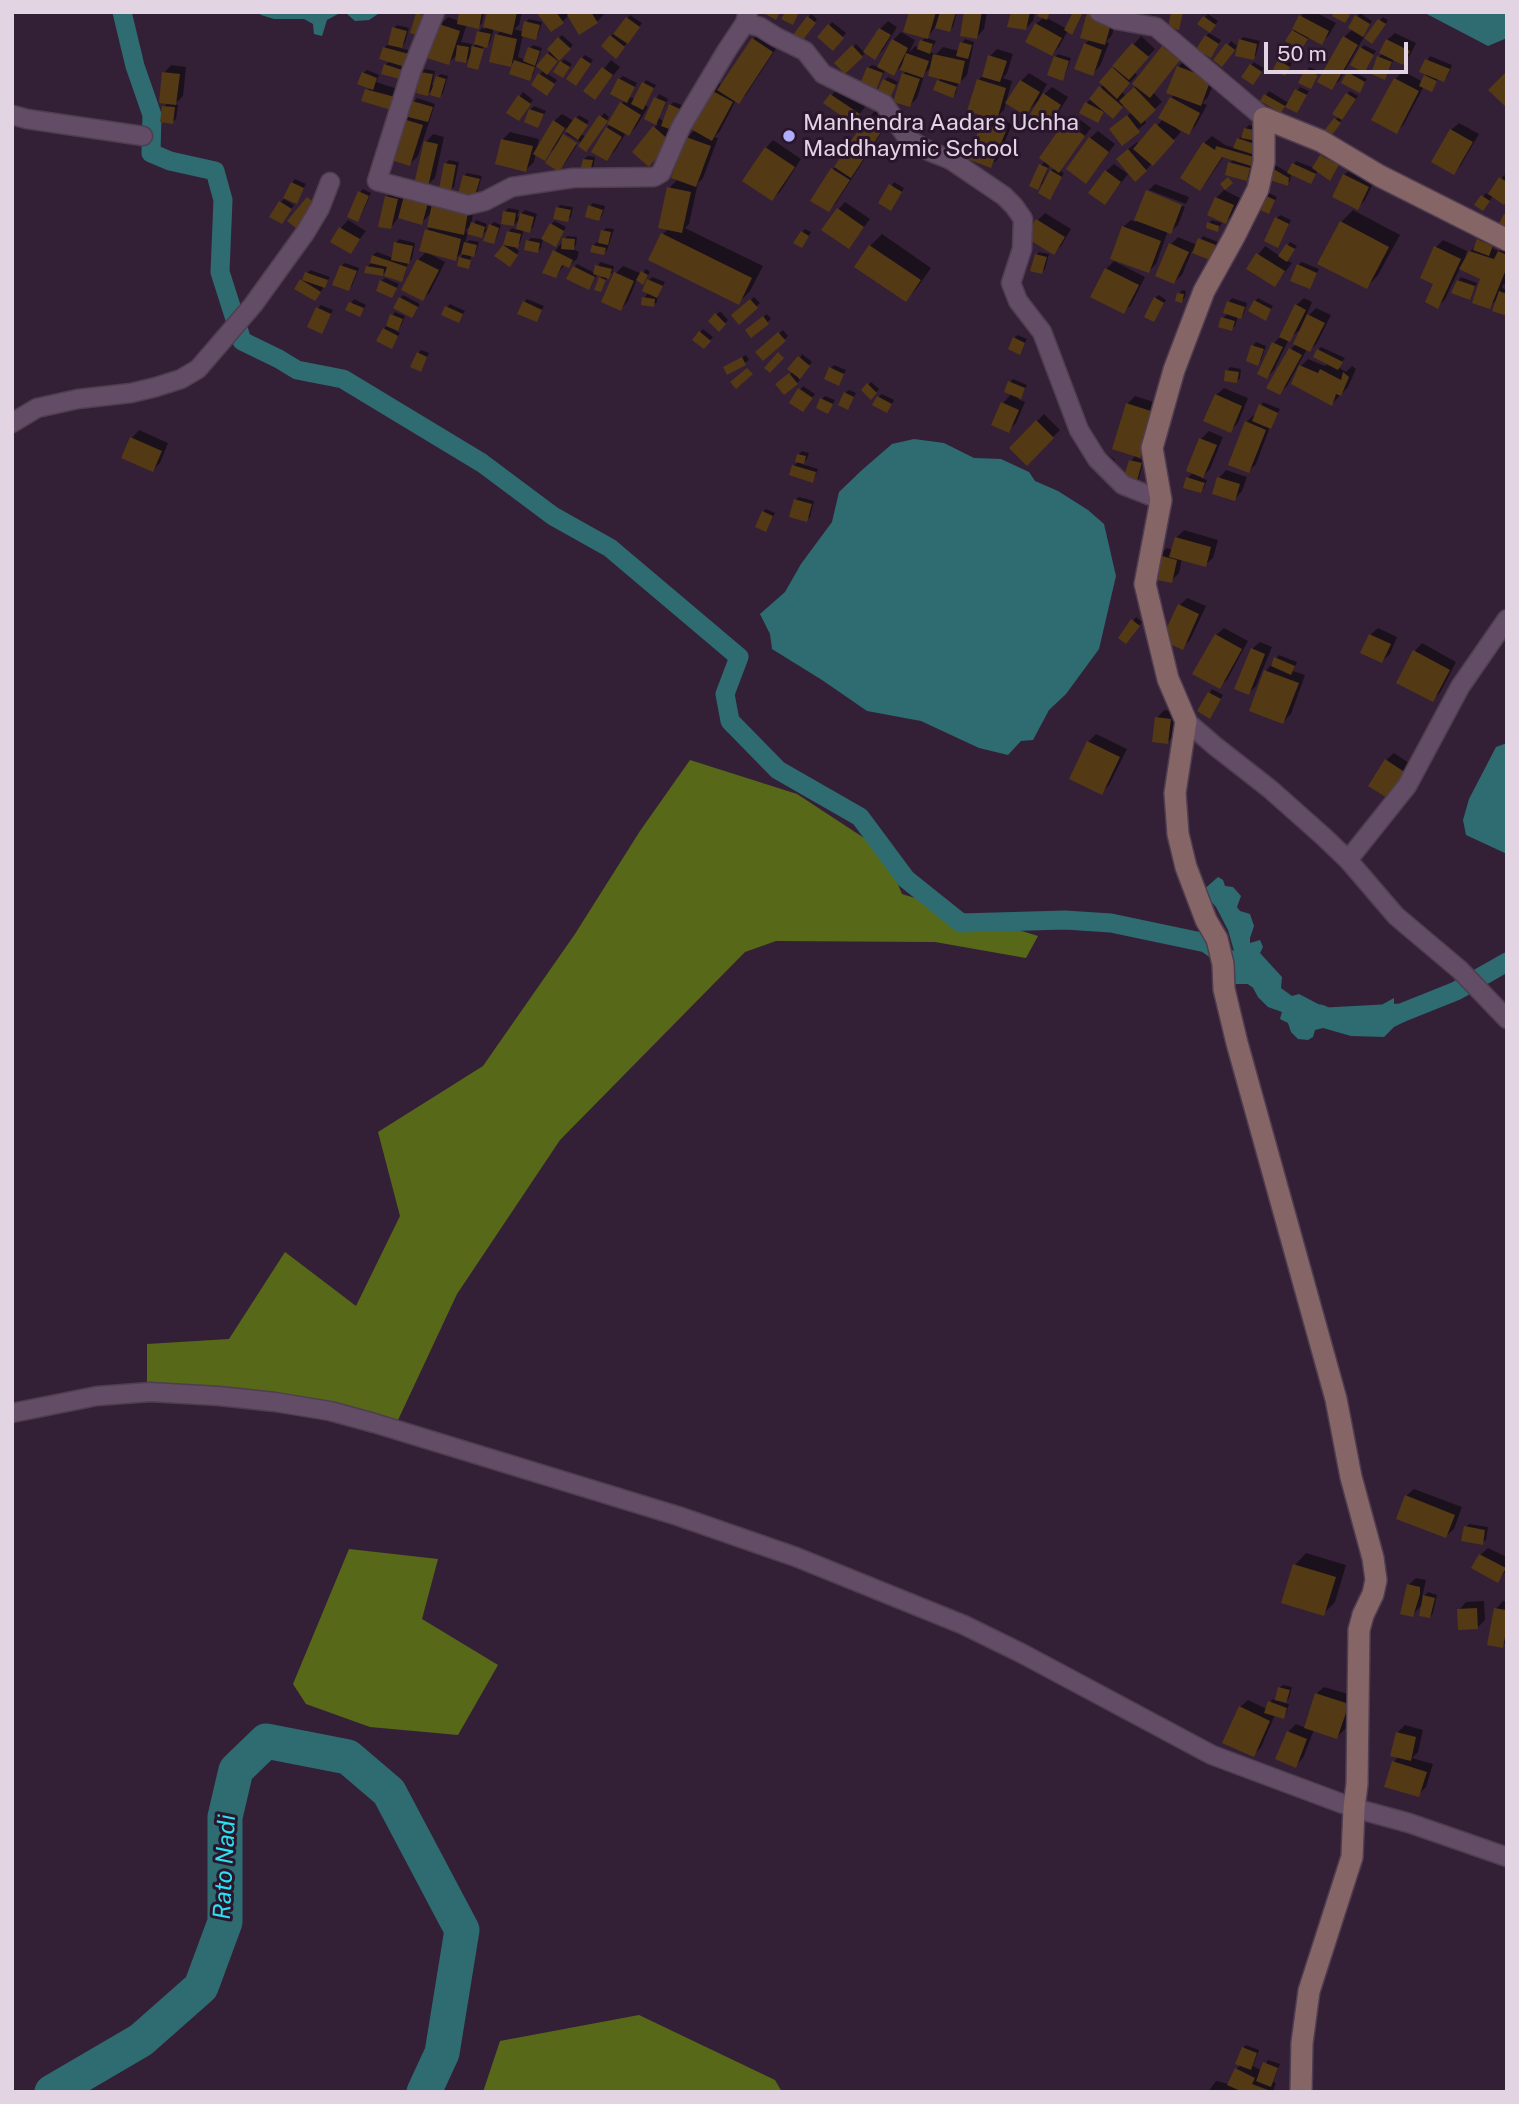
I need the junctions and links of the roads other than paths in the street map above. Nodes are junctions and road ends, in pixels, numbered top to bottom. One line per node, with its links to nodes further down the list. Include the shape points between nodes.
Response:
1 (435, 12): 3 (street, via 377,181 468,205 512,187 661,173 681,127)
2 (1099, 12): 4 (street, via 1117,20)
3 (746, 18): 11 (street, via 805,51 823,74 884,104 908,139 951,160 1014,206 1023,219 1022,249 1011,283 1042,332 1079,430 1123,485)
4 (1158, 19): 6 (street)
5 (12, 115): 7 (street)
6 (1264, 117): 9 (street, via 1321,141); 11 (street, via 1264,162 1258,188 1204,291 1174,370 1152,448)
7 (143, 136)
8 (330, 182): 10 (street, via 305,233 253,305 198,369 156,387 37,408)
9 (1507, 240)
10 (12, 423)
11 (1161, 500): 13 (street, via 1145,584 1168,679)
12 (1507, 619): 14 (street, via 1460,687 1407,786)
13 (1186, 721): 14 (street); 17 (street, via 1175,793 1181,845 1217,939 1237,1043 1336,1399 1373,1558 1376,1580 1359,1630)
14 (1348, 860): 15 (street, via 1396,916 1460,970)
15 (1507, 1019)
16 (12, 1413): 17 (street, via 97,1396 150,1392 275,1402 374,1423 796,1557 964,1625 1212,1755)
17 (1354, 1808): 18 (street); 19 (street, via 1352,1857 1309,1991)
18 (1507, 1857)
19 (1301, 2092)

